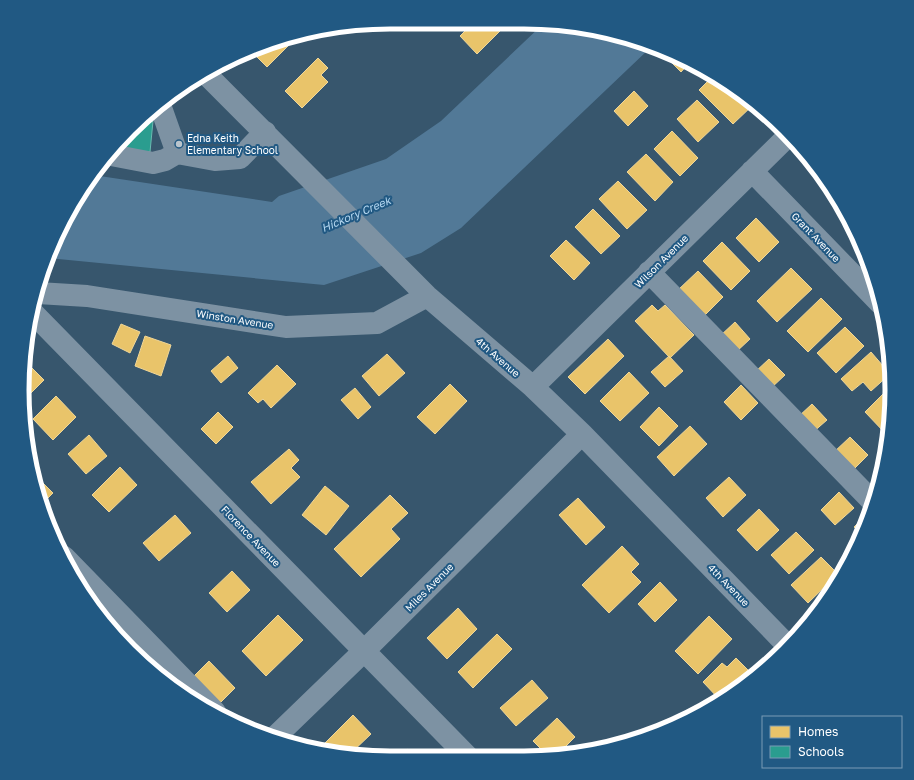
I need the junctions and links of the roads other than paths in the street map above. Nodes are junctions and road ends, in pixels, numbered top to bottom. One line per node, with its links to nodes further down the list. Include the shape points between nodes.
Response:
1 (209, 77): 3 (street, 4th Avenue)
2 (162, 110): 5 (street)
3 (265, 132): 5 (street, via 240,158 215,160); 11 (street, 4th Avenue)
4 (784, 140): 7 (street, Wilson Avenue)
5 (177, 153): 6 (street, via 153,163)
6 (116, 156)
7 (752, 171): 8 (street, Wilson Avenue); 10 (street, Grant Avenue)
8 (649, 272): 13 (street, Wilson Avenue); 15 (street)
9 (42, 292): 11 (street, Winston Avenue, via 87,296 286,327 377,323)
10 (872, 295)
11 (427, 296): 13 (street, 4th Avenue)
12 (37, 317): 18 (street, Florence Avenue)
13 (533, 387): 14 (street, 4th Avenue)
14 (582, 434): 17 (street, 4th Avenue); 18 (street, Miles Avenue)
15 (869, 497)
16 (78, 571): 19 (street)
17 (783, 641)
18 (364, 652): 20 (street, Miles Avenue); 21 (street, Florence Avenue)
19 (201, 698)
20 (279, 733)
21 (462, 751)

